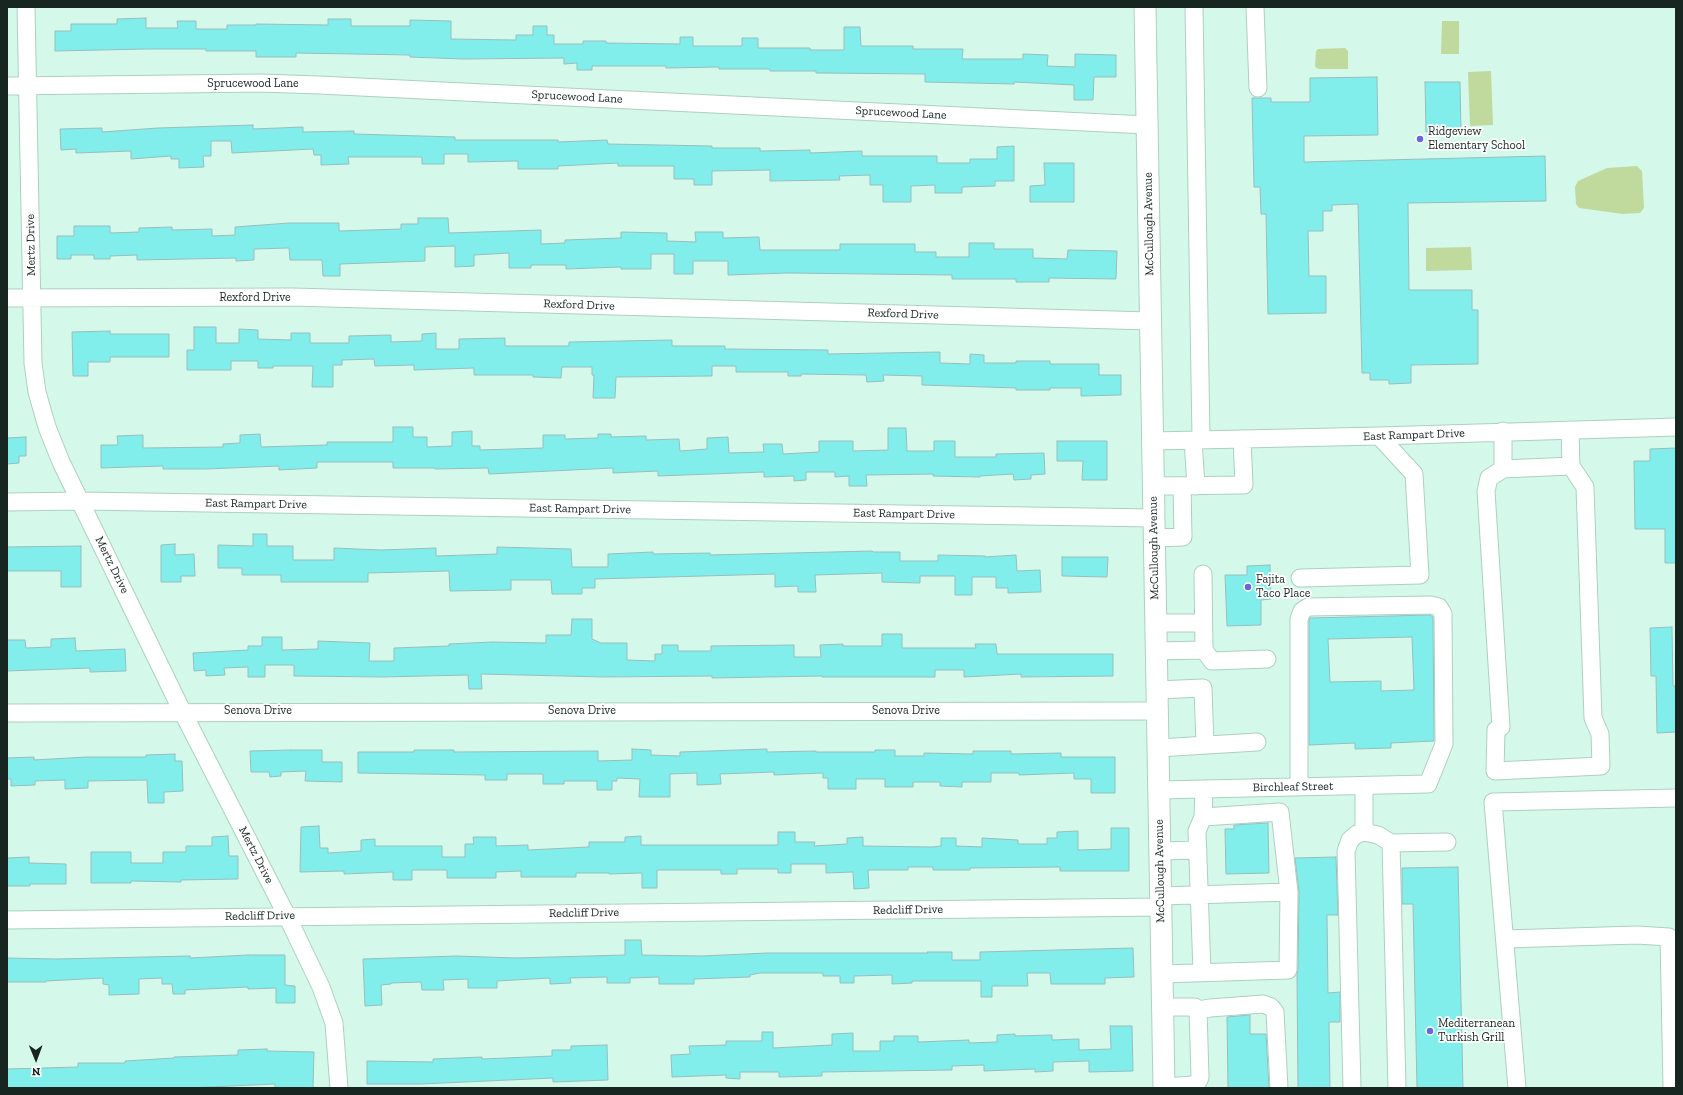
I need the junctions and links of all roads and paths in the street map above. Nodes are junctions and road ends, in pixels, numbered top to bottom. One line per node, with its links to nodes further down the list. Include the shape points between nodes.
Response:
1 (26, 7): 6 (street, Mertz Drive)
2 (1145, 7): 8 (main road, McCullough Avenue)
3 (1194, 7): 17 (street)
4 (1255, 7): 7 (street)
5 (7, 86): 6 (street, Sprucewood Lane)
6 (28, 86): 8 (street, Sprucewood Lane, via 261,83 319,85); 10 (street, Mertz Drive)
7 (1258, 88)
8 (1147, 125): 11 (main road, McCullough Avenue)
9 (7, 298): 10 (street, Rexford Drive)
10 (32, 298): 11 (street, Rexford Drive, via 293,298); 23 (street, Mertz Drive, via 33,363 37,392 55,448)
11 (1150, 321): 18 (main road, McCullough Avenue)
12 (1676, 427): 13 (street, East Rampart Drive)
13 (1570, 430): 14 (street, East Rampart Drive); 19 (street)
14 (1503, 432): 15 (street, East Rampart Drive); 20 (street)
15 (1379, 436): 16 (street, East Rampart Drive); 28 (street, via 1414,474 1420,575)
16 (1242, 438): 17 (street, East Rampart Drive); 22 (street, via 1244,485)
17 (1197, 439): 18 (street, East Rampart Drive); 22 (street)
18 (1152, 441): 21 (main road, McCullough Avenue)
19 (1571, 466): 20 (street); 20 (street, via 1585,487 1593,718 1600,734 1601,766 1495,771 1496,730 1501,727 1486,491 1489,478)
20 (1503, 469)
21 (1153, 486): 22 (street); 25 (main road, McCullough Avenue)
22 (1189, 486): 26 (street, via 1183,537)
23 (81, 501): 24 (street, East Rampart Drive); 25 (street, East Rampart Drive); 35 (street, Mertz Drive)
24 (7, 502)
25 (1154, 518): 26 (main road, McCullough Avenue)
26 (1154, 538): 29 (main road, McCullough Avenue)
27 (1203, 574): 30 (street)
28 (1300, 578)
29 (1156, 623): 30 (street); 32 (main road, McCullough Avenue)
30 (1203, 623): 31 (street)
31 (1204, 650): 32 (street); 33 (street, via 1212,660)
32 (1156, 651): 34 (main road, McCullough Avenue)
33 (1267, 659)
34 (1157, 690): 36 (main road, McCullough Avenue); 39 (street, via 1203,688)
35 (182, 711): 36 (street, Senova Drive); 37 (street, Senova Drive); 55 (street, Mertz Drive)
36 (1157, 711): 40 (main road, McCullough Avenue)
37 (7, 713)
38 (1256, 742): 39 (street)
39 (1205, 745): 40 (street)
40 (1158, 748): 44 (main road, McCullough Avenue)
41 (1364, 786): 42 (street, Birchleaf Street); 42 (street, Birchleaf Street, via 1428,784 1444,744 1443,614 1439,607 1316,607 1302,611 1299,619); 47 (street)
42 (1299, 787): 43 (street, Birchleaf Street)
43 (1204, 789): 44 (street, Birchleaf Street); 46 (street)
44 (1159, 790): 51 (main road, McCullough Avenue)
45 (1676, 798): 57 (street, via 1493,802)
46 (1203, 817): 50 (street, via 1197,831); 52 (street, via 1280,812)
47 (1364, 832): 49 (street, via 1378,835); 67 (street, via 1350,840 1346,851)
48 (1447, 842): 49 (street)
49 (1391, 843): 68 (street)
50 (1198, 850): 51 (street); 53 (street)
51 (1160, 851): 54 (main road, McCullough Avenue)
52 (1289, 892): 53 (street, Redcliff Drive); 59 (street, via 1288,970)
53 (1199, 895): 54 (street, Redcliff Drive); 59 (street)
54 (1161, 901): 55 (street, Redcliff Drive, via 984,910); 60 (main road, McCullough Avenue)
55 (287, 916): 56 (street, Redcliff Drive); 65 (street, Mertz Drive, via 321,987 334,1023)
56 (7, 920)
57 (1505, 939): 58 (street, via 1638,935); 69 (street)
58 (1672, 948): 70 (street)
59 (1202, 972): 60 (street)
60 (1162, 974): 61 (main road, McCullough Avenue)
61 (1163, 1007): 62 (street); 63 (main road, McCullough Avenue)
62 (1198, 1010): 64 (street, via 1200,1077); 66 (street, via 1264,1004 1271,1007 1275,1012)
63 (1164, 1087): 64 (street)
64 (1196, 1087)
65 (339, 1088)
66 (1279, 1088)
67 (1352, 1088)
68 (1397, 1088)
69 (1517, 1088)
70 (1672, 1088)

